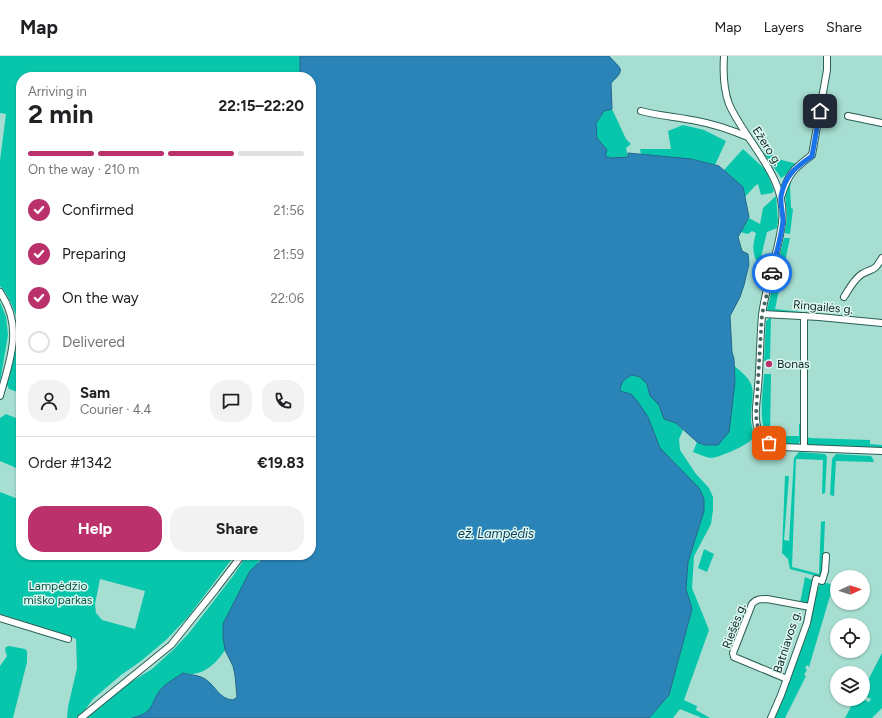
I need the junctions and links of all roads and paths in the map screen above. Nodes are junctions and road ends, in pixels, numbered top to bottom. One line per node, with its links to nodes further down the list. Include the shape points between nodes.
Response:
1 (724, 56): 6 (street, Ežero g., via 723,79 729,103)
2 (827, 56): 7 (street, via 827,70 812,156 793,169)
3 (641, 111): 6 (street, via 697,121)
4 (848, 116): 5 (street)
5 (882, 123)
6 (748, 137): 7 (street, Ežero g., via 773,175)
7 (781, 197): 11 (street, Ežero g., via 783,222)
8 (882, 258): 10 (street, via 876,268 858,278)
9 (0, 292): 14 (street, via 12,315 14,333)
10 (844, 297)
11 (762, 314): 12 (street, Ringailės g.); 15 (street, Ežero g., via 756,415 759,432 774,446)
12 (804, 316): 13 (street, Ringailės g.); 15 (street)
13 (882, 323)
14 (0, 396)
15 (804, 448): 16 (street, Ežero g.)
16 (882, 451)
17 (826, 556): 19 (street, Batniavos g., via 822,581 816,579)
18 (238, 560): 23 (street, via 171,645)
19 (810, 607): 22 (street, Batniavos g., via 807,624); 22 (street, Riešės g., via 767,599 755,601 733,653 734,657)
20 (0, 618): 21 (street)
21 (68, 639)
22 (787, 680): 24 (street, Batniavos g.)
23 (80, 718)
24 (771, 718)

